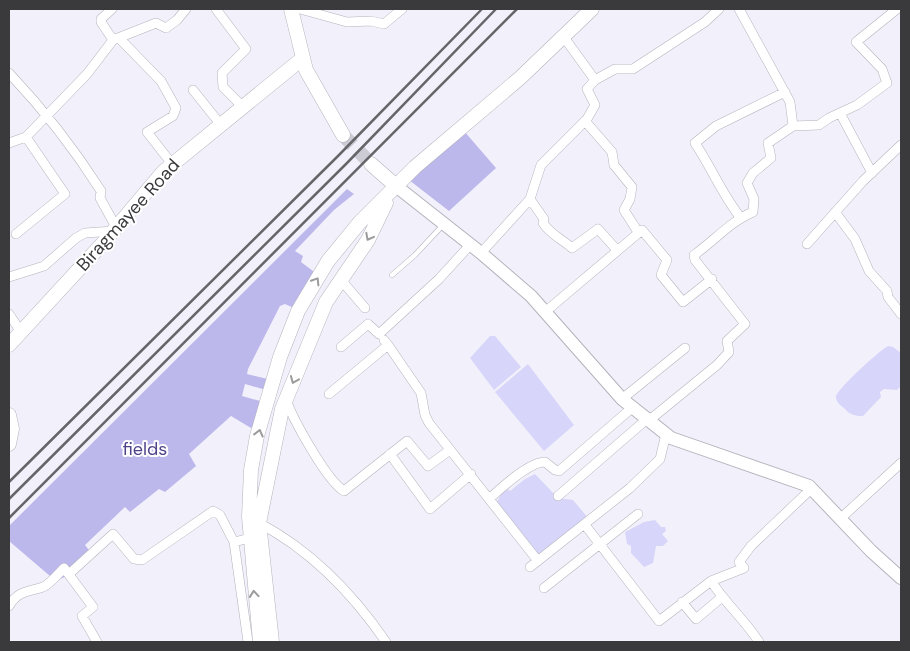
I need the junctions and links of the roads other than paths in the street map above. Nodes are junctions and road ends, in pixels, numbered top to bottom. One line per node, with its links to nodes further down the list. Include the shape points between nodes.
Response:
1 (112, 9): 12 (street, via 101,22)
2 (186, 9): 12 (street, via 166,28 156,23)
3 (216, 9): 18 (street, via 246,49 222,73 223,88)
4 (291, 9): 13 (main road)
5 (300, 9): 6 (street, via 347,22 384,24)
6 (402, 9)
7 (592, 9): 11 (main road)
8 (720, 9): 15 (street, via 706,22 633,69 615,69)
9 (739, 9): 17 (street)
10 (896, 9): 19 (street, via 856,42 882,69 887,83 857,106)
11 (563, 36): 15 (street); 31 (main road)
12 (116, 39): 20 (street); 28 (street, via 161,81 176,108 173,116 147,132)
13 (302, 58): 18 (main road, Biragmayee Road); 24 (main road)
14 (9, 73): 20 (street)
15 (595, 80): 21 (street, via 587,89 595,105)
16 (193, 90): 22 (street)
17 (785, 92): 23 (street, via 790,102); 34 (street, via 716,126 695,143)
18 (243, 107): 22 (main road, Biragmayee Road)
19 (840, 113): 23 (street, via 819,125); 30 (street)
20 (48, 114): 25 (street); 36 (street, via 101,191 100,198)
21 (585, 121): 32 (street, via 541,165); 37 (street, via 612,152 614,165 632,187 624,210)
22 (221, 124): 28 (main road, Biragmayee Road)
23 (793, 126): 34 (street, via 768,143 771,158 747,182 754,199 753,212)
24 (343, 135)
25 (26, 137): 26 (street); 38 (street, via 65,194)
26 (9, 143)
27 (901, 145): 30 (street)
28 (172, 164): 36 (main road, Biragmayee Road)
29 (371, 164): 31 (main road)
30 (872, 173): 33 (street)
31 (393, 190): 35 (main road); 46 (main road, one-way to 46, via 368,240); 76 (main road, one-way to 31, via 249,489 257,436 280,357 298,312 334,254 360,222)
32 (530, 199): 41 (street, via 547,229 572,248 598,229); 42 (street)
33 (836, 212): 39 (street); 50 (street, via 855,239 869,271)
34 (740, 217): 45 (street, via 694,255)
35 (444, 224): 40 (main road); 43 (lane)
36 (115, 229): 44 (street, via 85,233 44,266); 51 (main road, Biragmayee Road)
37 (638, 232): 41 (street); 45 (street, via 642,230 667,260 661,275 683,302)
38 (16, 234)
39 (807, 244)
40 (470, 245): 42 (main road); 52 (street, via 439,279)
41 (617, 250): 48 (street)
42 (481, 253): 48 (main road)
43 (392, 275)
44 (9, 278)
45 (712, 279): 62 (street, via 745,324 727,341 729,352 717,365 652,418)
46 (341, 280): 47 (street); 58 (main road, one-way to 58, via 326,302)
47 (365, 308)
48 (545, 312): 59 (main road)
49 (9, 314): 51 (street)
50 (901, 314)
51 (21, 332): 53 (main road, Biragmayee Road)
52 (379, 334): 54 (street); 55 (street, via 368,324)
53 (9, 345)
54 (388, 345): 57 (street); 65 (street, via 421,393 425,415)
55 (341, 347)
56 (685, 348): 59 (street)
57 (329, 394)
58 (286, 399): 66 (street, via 291,415 314,454 344,491); 74 (main road)
59 (622, 399): 60 (main road)
60 (633, 407): 62 (main road); 71 (street, via 559,471 540,462)
61 (9, 415): 64 (main road, via 12,429)
62 (646, 418): 63 (main road); 70 (street)
63 (666, 434): 69 (main road); 75 (street, via 660,459)
64 (9, 444)
65 (450, 450): 66 (street, via 428,466 407,441); 68 (street)
66 (390, 454): 68 (street, via 430,509)
67 (901, 463): 73 (street)
68 (470, 474): 71 (street)
69 (811, 489): 73 (main road); 83 (street, via 751,546 739,562 744,568)
70 (558, 496)
71 (489, 499): 79 (street)
72 (638, 514): 78 (street)
73 (840, 519): 82 (main road)
74 (259, 523): 91 (main road); 92 (street, via 278,533 330,573)
75 (585, 525): 78 (street); 79 (street)
76 (250, 538): 77 (street); 90 (main road, one-way to 76)
77 (234, 542): 81 (street, via 220,515 213,511 142,560 134,559 113,534); 89 (street)
78 (599, 545): 84 (street); 86 (street, via 659,622)
79 (538, 561): 80 (street)
80 (530, 567)
81 (69, 574): 87 (street, via 64,568 44,586 29,589); 88 (street, via 93,607 82,616)
82 (901, 578)
83 (711, 581): 85 (street); 86 (street)
84 (544, 588)
85 (722, 597): 86 (street, via 696,619); 93 (street, via 750,627)
86 (682, 602)
87 (9, 606)
88 (97, 642)
89 (248, 642)
90 (260, 642)
91 (272, 642)
92 (386, 642)
93 (759, 642)

